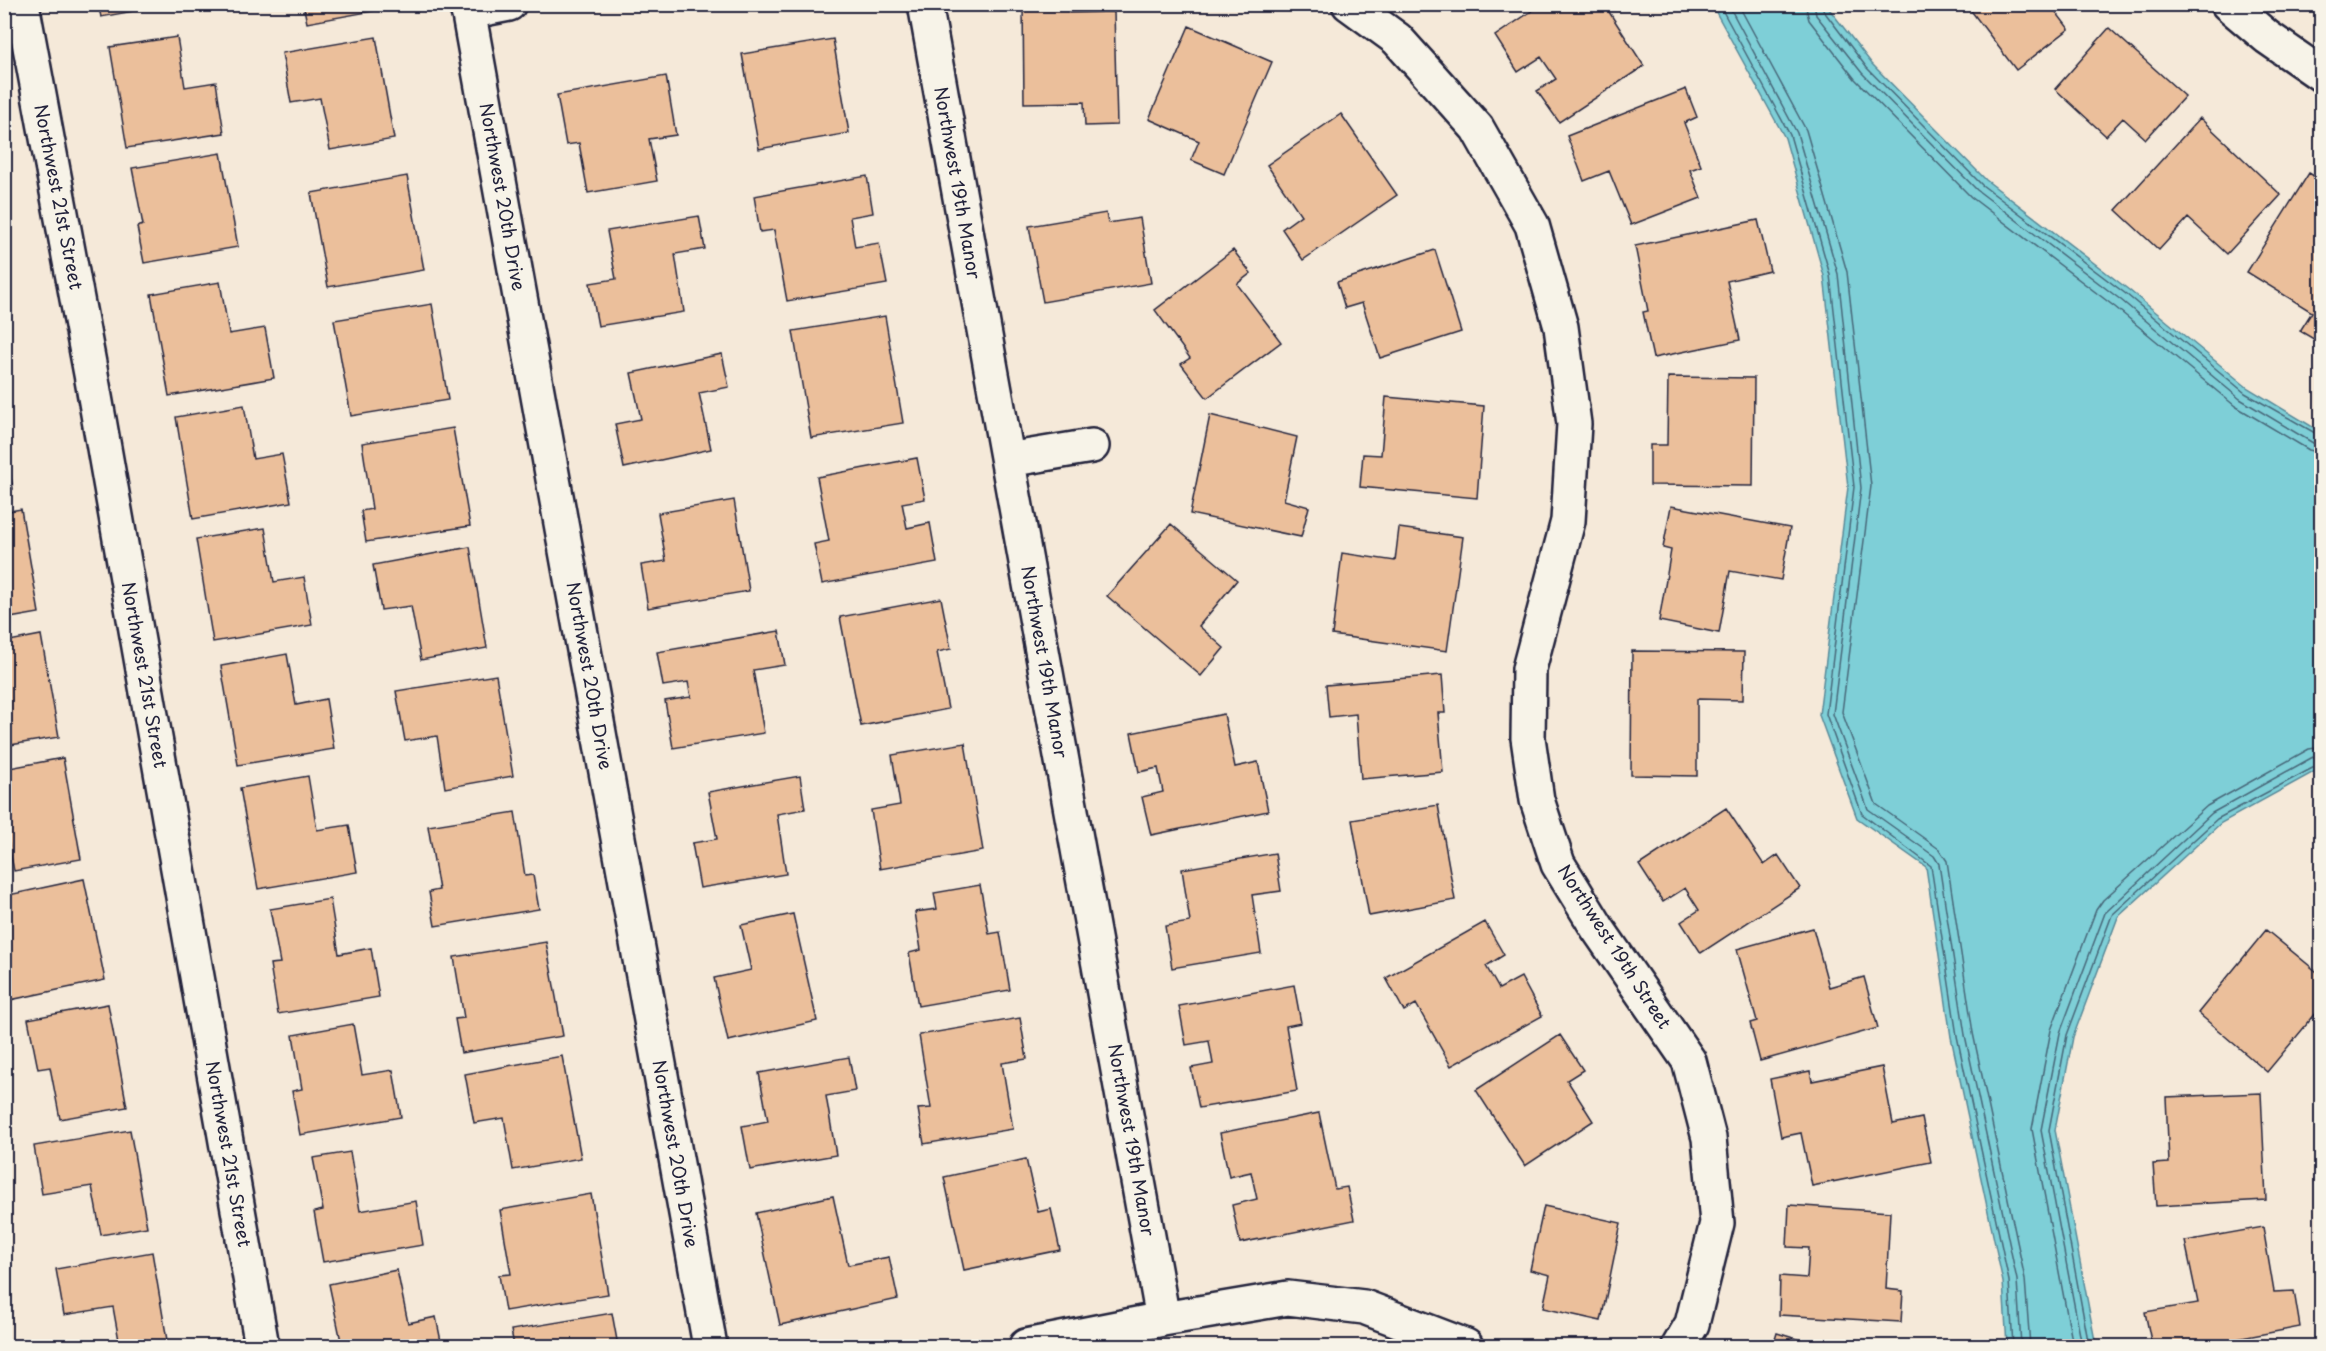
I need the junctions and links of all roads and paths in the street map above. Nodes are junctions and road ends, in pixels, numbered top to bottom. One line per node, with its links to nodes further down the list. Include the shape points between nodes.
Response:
1 (22, 4): 11 (street, Northwest 21st Street)
2 (509, 4): 6 (street)
3 (925, 4): 9 (street, Northwest 19th Manor)
4 (1349, 4): 15 (street, Northwest 19th Street, via 1397,39 1477,128 1532,225 1561,327 1574,424 1568,521 1529,669 1528,738 1537,800 1558,864 1689,1061 1709,1138 1717,1223 1692,1324)
5 (2228, 4): 7 (street)
6 (468, 8): 12 (street, Northwest 20th Drive)
7 (2322, 75)
8 (1092, 447): 9 (street)
9 (1008, 460): 10 (street, Northwest 19th Manor)
10 (1163, 1319): 13 (street); 14 (street, via 1288,1298 1364,1307)
11 (262, 1347)
12 (711, 1347)
13 (1026, 1347)
14 (1466, 1347)
15 (1679, 1347)

